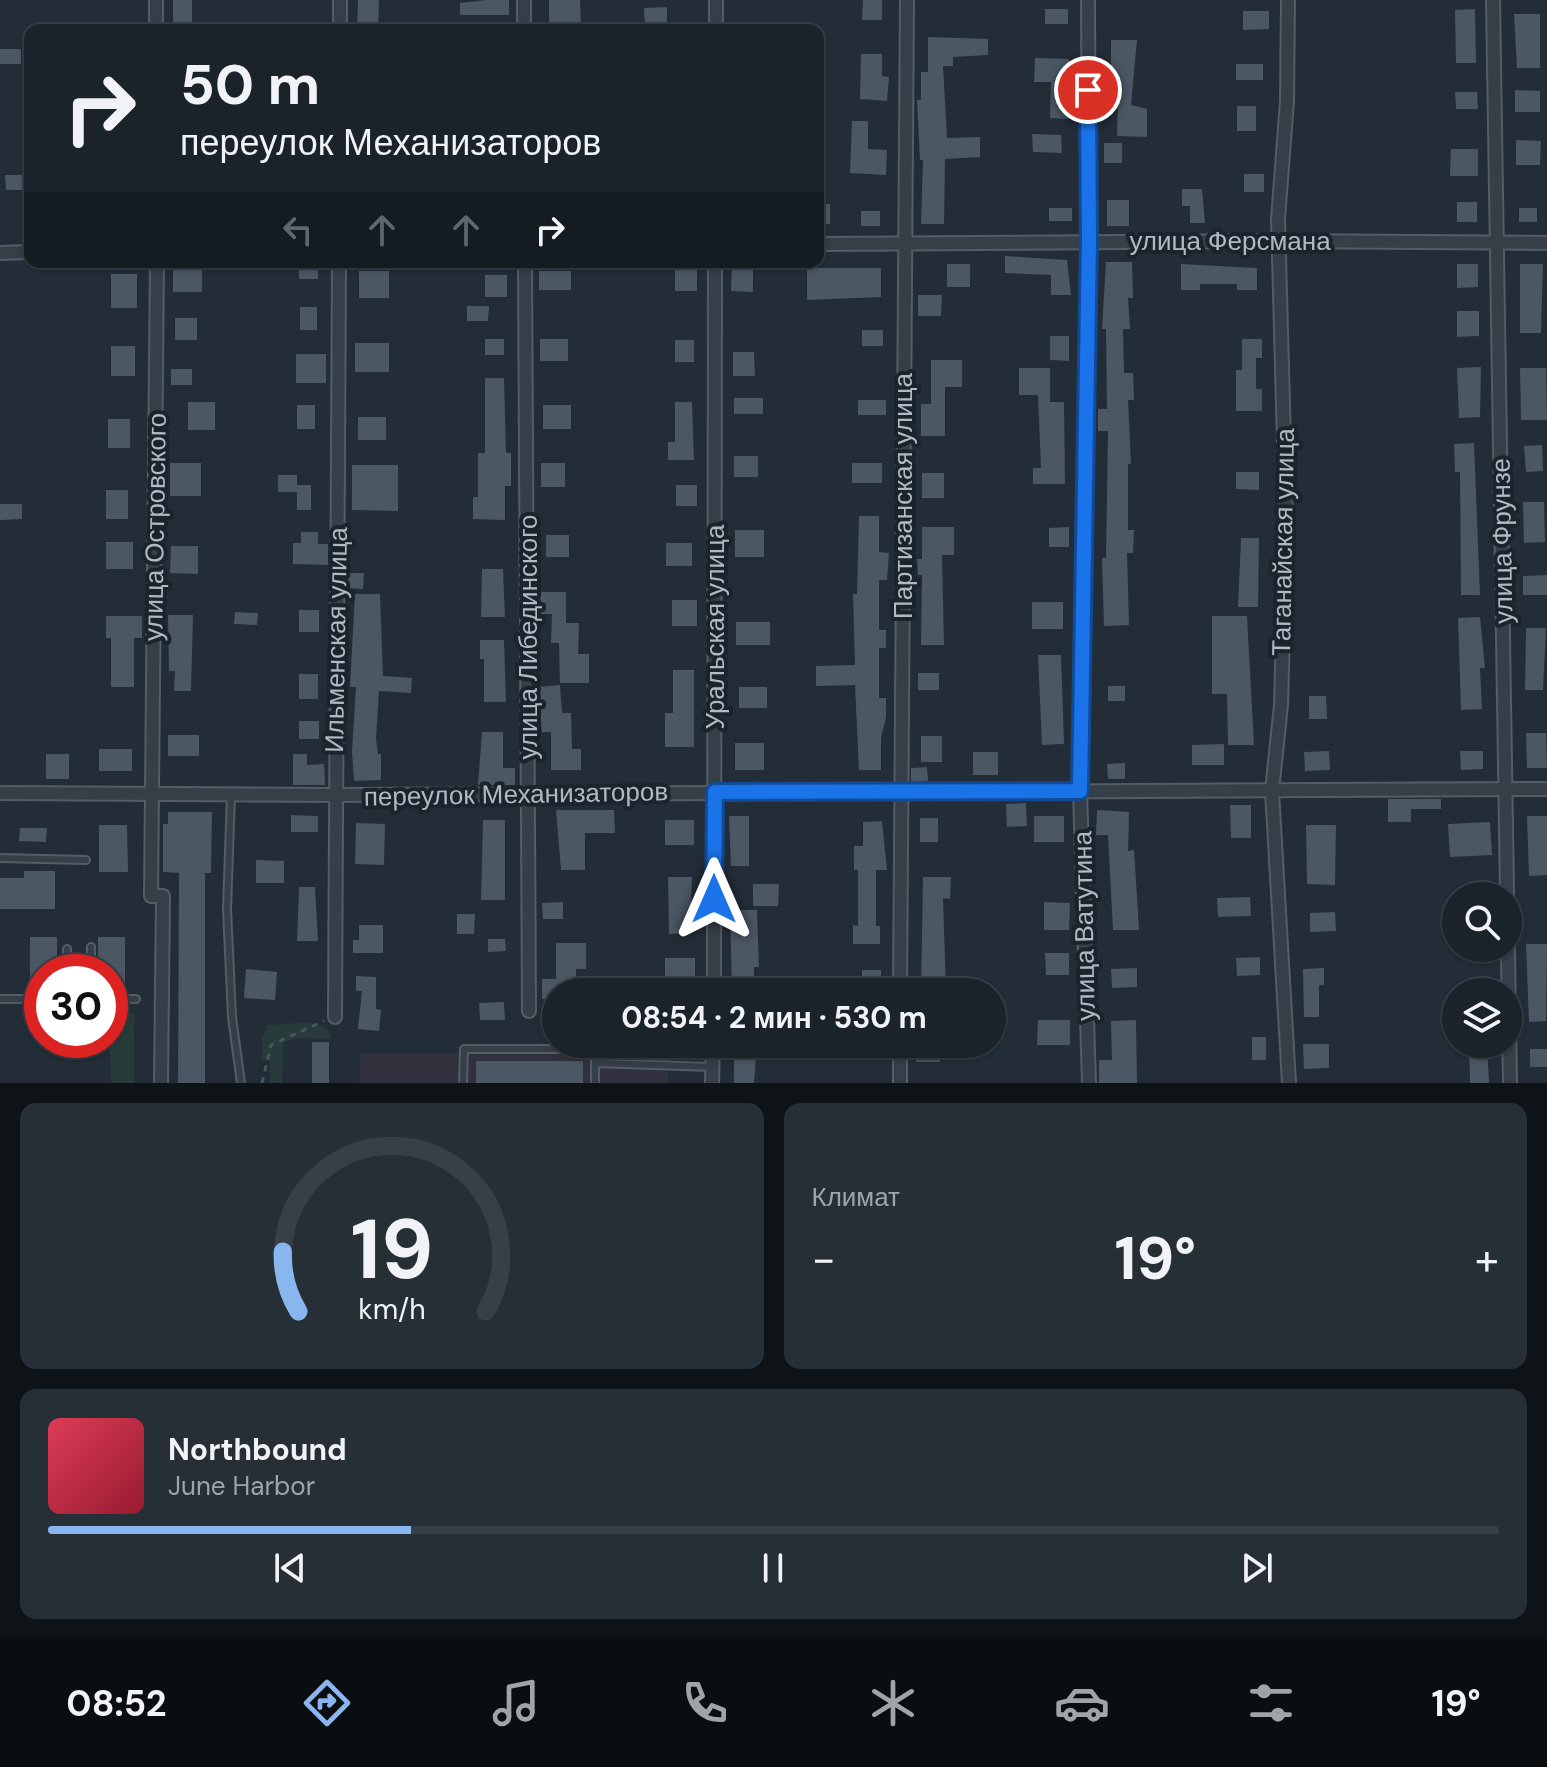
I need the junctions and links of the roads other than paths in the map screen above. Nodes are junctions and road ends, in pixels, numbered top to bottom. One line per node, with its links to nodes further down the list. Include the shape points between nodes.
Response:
1 (156, 0): 9 (street)
2 (340, 0): 10 (street)
3 (524, 0): 11 (street)
4 (716, 0): 12 (street)
5 (907, 0): 15 (street, Партизанская улица)
6 (1088, 0): 13 (street, улица Ватутина)
7 (1288, 0): 14 (street, Таганайская улица)
8 (1493, 0): 16 (street, улица Фрунзе)
9 (156, 24)
10 (340, 24)
11 (524, 24)
12 (716, 24)
13 (1089, 241): 14 (street, улица Ферсмана); 15 (street, улица Ферсмана); 26 (street, улица Ватутина)
14 (1281, 241): 16 (street, улица Ферсмана); 27 (street, Таганайская улица, via 1286,516 1281,705)
15 (903, 243): 18 (street, улица Ферсмана); 32 (street, Партизанская улица)
16 (1497, 243): 17 (street, улица Ферсмана); 28 (street, улица Фрунзе)
17 (1547, 243)
18 (824, 244)
19 (24, 252): 20 (street)
20 (0, 253)
21 (157, 268): 29 (street, улица Островского)
22 (339, 268): 35 (street, Ильменская улица)
23 (525, 268): 30 (street, улица Либединского)
24 (715, 268): 31 (street, Уральская улица)
25 (1547, 789): 28 (street, переулок Механизаторов)
26 (1080, 791): 27 (street, переулок Механизаторов); 32 (street, переулок Механизаторов); 60 (street, улица Ватутина)
27 (1272, 791): 28 (street, переулок Механизаторов); 61 (street, Таганайская улица)
28 (1507, 791): 62 (street, улица Фрунзе)
29 (152, 792): 33 (street, переулок Механизаторов); 34 (street, переулок Механизаторов); 54 (street, via 151,896 163,896)
30 (529, 792): 31 (street, переулок Механизаторов); 35 (street, переулок Механизаторов); 48 (street, улица Либединского)
31 (715, 792): 32 (street, переулок Механизаторов); 42 (street, Уральская улица)
32 (902, 792): 43 (street, Партизанская улица)
33 (0, 793)
34 (231, 793): 35 (street, переулок Механизаторов); 55 (lane, via 227,909)
35 (334, 795): 49 (street, Ильменская улица)
36 (0, 858): 37 (lane)
37 (86, 860)
38 (91, 947): 41 (lane)
39 (67, 949): 40 (lane)
40 (67, 954)
41 (91, 954)
42 (714, 978)
43 (900, 978)
44 (0, 999): 45 (lane)
45 (24, 999)
46 (128, 999): 47 (lane)
47 (136, 999)
48 (529, 1011)
49 (335, 1017)
50 (713, 1058): 53 (street)
51 (900, 1058): 59 (street)
52 (595, 1063): 53 (lane); 56 (lane, via 595,1049 464,1049); 57 (lane)
53 (713, 1067): 58 (street)
54 (161, 1083)
55 (241, 1083)
56 (463, 1083)
57 (595, 1083)
58 (712, 1083)
59 (900, 1083)
60 (1089, 1083)
61 (1289, 1083)
62 (1510, 1083)

